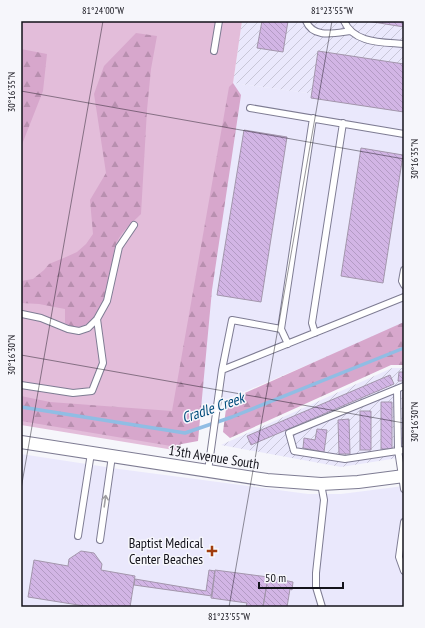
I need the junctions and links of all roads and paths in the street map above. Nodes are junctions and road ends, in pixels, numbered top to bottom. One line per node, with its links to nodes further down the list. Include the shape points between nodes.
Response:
1 (219, 21): 6 (lane)
2 (306, 21): 4 (lane, via 309,28 315,32)
3 (344, 21): 4 (lane)
4 (351, 32): 5 (lane, via 365,40)
5 (404, 44)
6 (214, 51)
7 (250, 108): 8 (lane)
8 (313, 118): 9 (lane); 17 (lane)
9 (343, 123): 10 (lane); 18 (lane, via 312,323)
10 (404, 134)
11 (134, 225): 16 (lane, via 120,247 107,301)
12 (404, 270): 13 (lane)
13 (404, 285)
14 (404, 297): 18 (lane)
15 (22, 314): 16 (lane, via 79,331 88,328)
16 (97, 319): 21 (lane, via 103,363 92,391 73,392)
17 (281, 329): 19 (lane); 20 (lane, via 232,320)
18 (315, 333): 19 (lane)
19 (288, 344): 20 (lane)
20 (222, 370): 28 (lane)
21 (21, 385)
22 (404, 386): 23 (lane)
23 (396, 389): 25 (lane); 25 (lane, via 289,434 294,451 332,458 345,459)
24 (21, 442): 26 (street, 13th Avenue South)
25 (401, 451): 29 (lane)
26 (90, 453): 27 (street, 13th Avenue South); 33 (lane)
27 (112, 456): 28 (street, 13th Avenue South); 34 (lane, one-way to 27)
28 (208, 471): 30 (street, 13th Avenue South, via 267,480)
29 (403, 476): 30 (street, 13th Avenue South); 31 (lane)
30 (321, 484): 36 (lane, via 324,500 316,587)
31 (404, 489)
32 (404, 522): 35 (lane, via 399,556)
33 (78, 536)
34 (100, 540)
35 (404, 571)
36 (322, 607)

